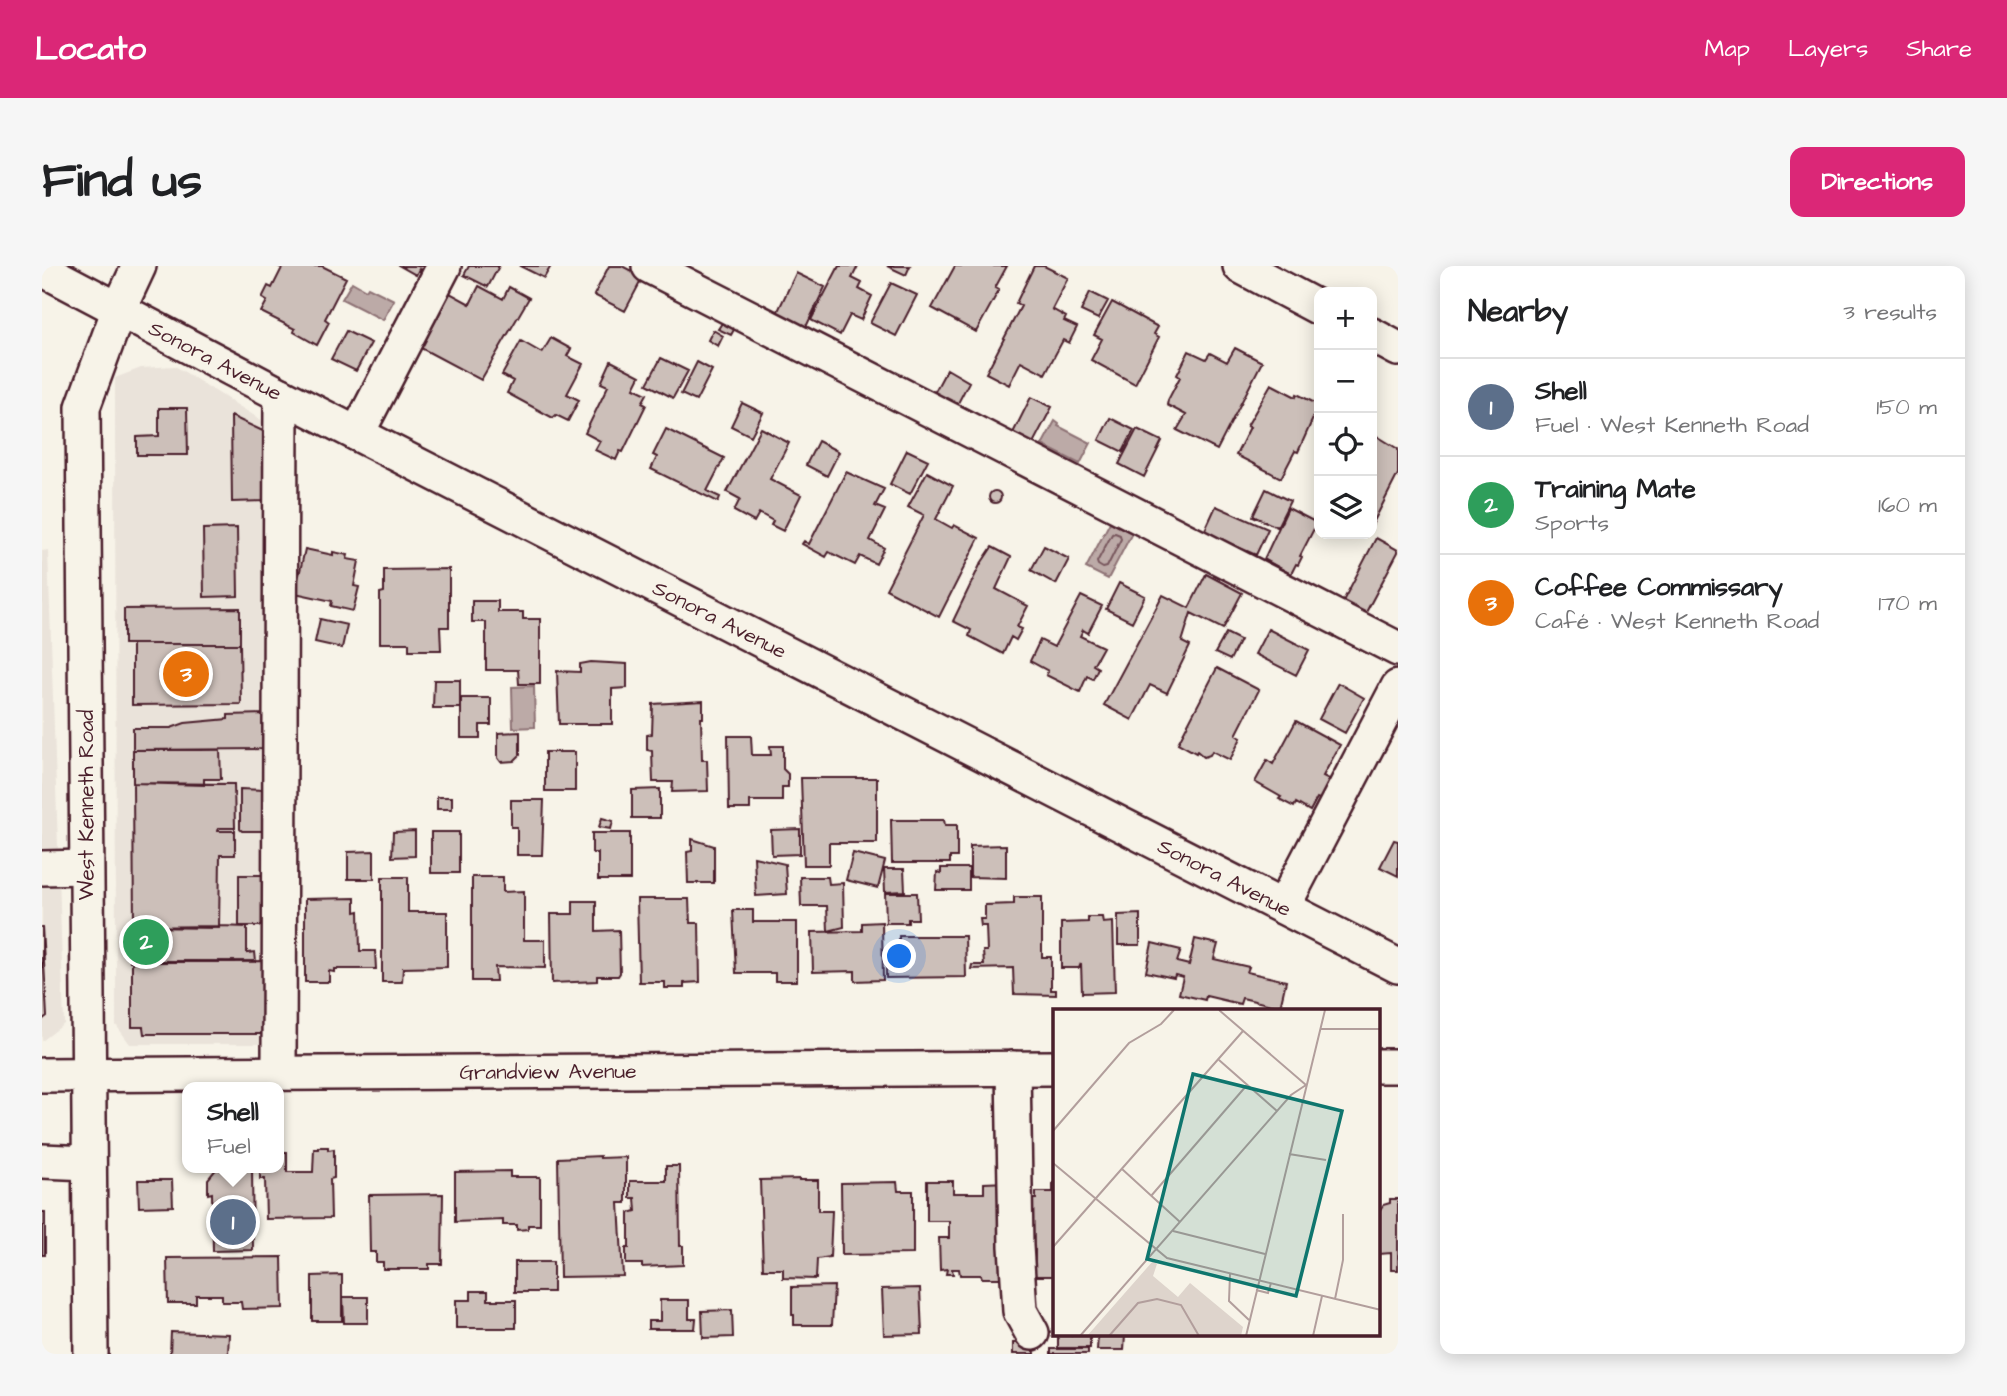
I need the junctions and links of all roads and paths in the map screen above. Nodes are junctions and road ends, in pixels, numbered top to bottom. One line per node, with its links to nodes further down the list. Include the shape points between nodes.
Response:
1 (139, 266): 7 (street, West Kenneth Road)
2 (444, 266): 11 (street)
3 (649, 266): 12 (street)
4 (1240, 266): 6 (street)
5 (42, 269): 7 (street, Sonora Avenue)
6 (1314, 305)
7 (119, 309): 10 (street, Sonora Avenue); 14 (street, West Kenneth Road, via 83,407)
8 (1377, 338): 9 (street)
9 (1398, 349)
10 (281, 395): 11 (street, Sonora Avenue); 22 (street)
11 (357, 434): 16 (street, Sonora Avenue)
12 (1398, 649)
13 (1398, 687): 16 (street)
14 (86, 867): 15 (street); 24 (street, West Kenneth Road)
15 (42, 868)
16 (1283, 907): 17 (street, Sonora Avenue)
17 (1398, 966)
18 (1380, 1066): 19 (street)
19 (1398, 1066)
20 (1013, 1068): 21 (street, Grandview Avenue); 22 (street, Grandview Avenue); 27 (street, via 1020,1311)
21 (1053, 1068)
22 (279, 1073): 24 (street, Grandview Avenue)
23 (42, 1074): 24 (street, Grandview Avenue)
24 (88, 1074): 26 (street, West Kenneth Road)
25 (42, 1161): 26 (street)
26 (89, 1163): 28 (street, West Kenneth Road)
27 (1032, 1333)
28 (91, 1354)

